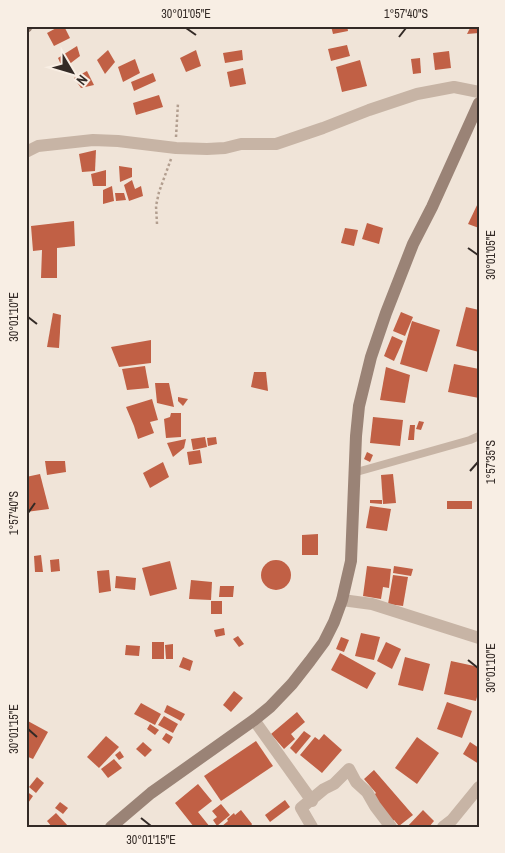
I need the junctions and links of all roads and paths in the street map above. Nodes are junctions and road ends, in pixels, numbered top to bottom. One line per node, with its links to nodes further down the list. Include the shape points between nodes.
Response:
1 (479, 92): 4 (street, via 454,87 417,94 276,144)
2 (178, 103): 4 (path)
3 (479, 103): 8 (main road, via 413,244 374,348 359,406)
4 (176, 148): 5 (street, via 93,140 38,146); 6 (path, via 159,192)
5 (26, 152)
6 (157, 224)
7 (479, 436): 8 (lane)
8 (353, 473): 9 (main road, via 351,561)
9 (342, 600): 10 (street, via 372,604); 11 (main road, via 324,642 292,684)
10 (479, 638)
11 (254, 720): 13 (street); 14 (main road, via 150,793)
12 (479, 787): 17 (street)
13 (312, 801): 15 (street, via 301,808); 16 (street, via 349,769)
14 (111, 827)
15 (312, 827)
16 (391, 827)
17 (443, 827)

